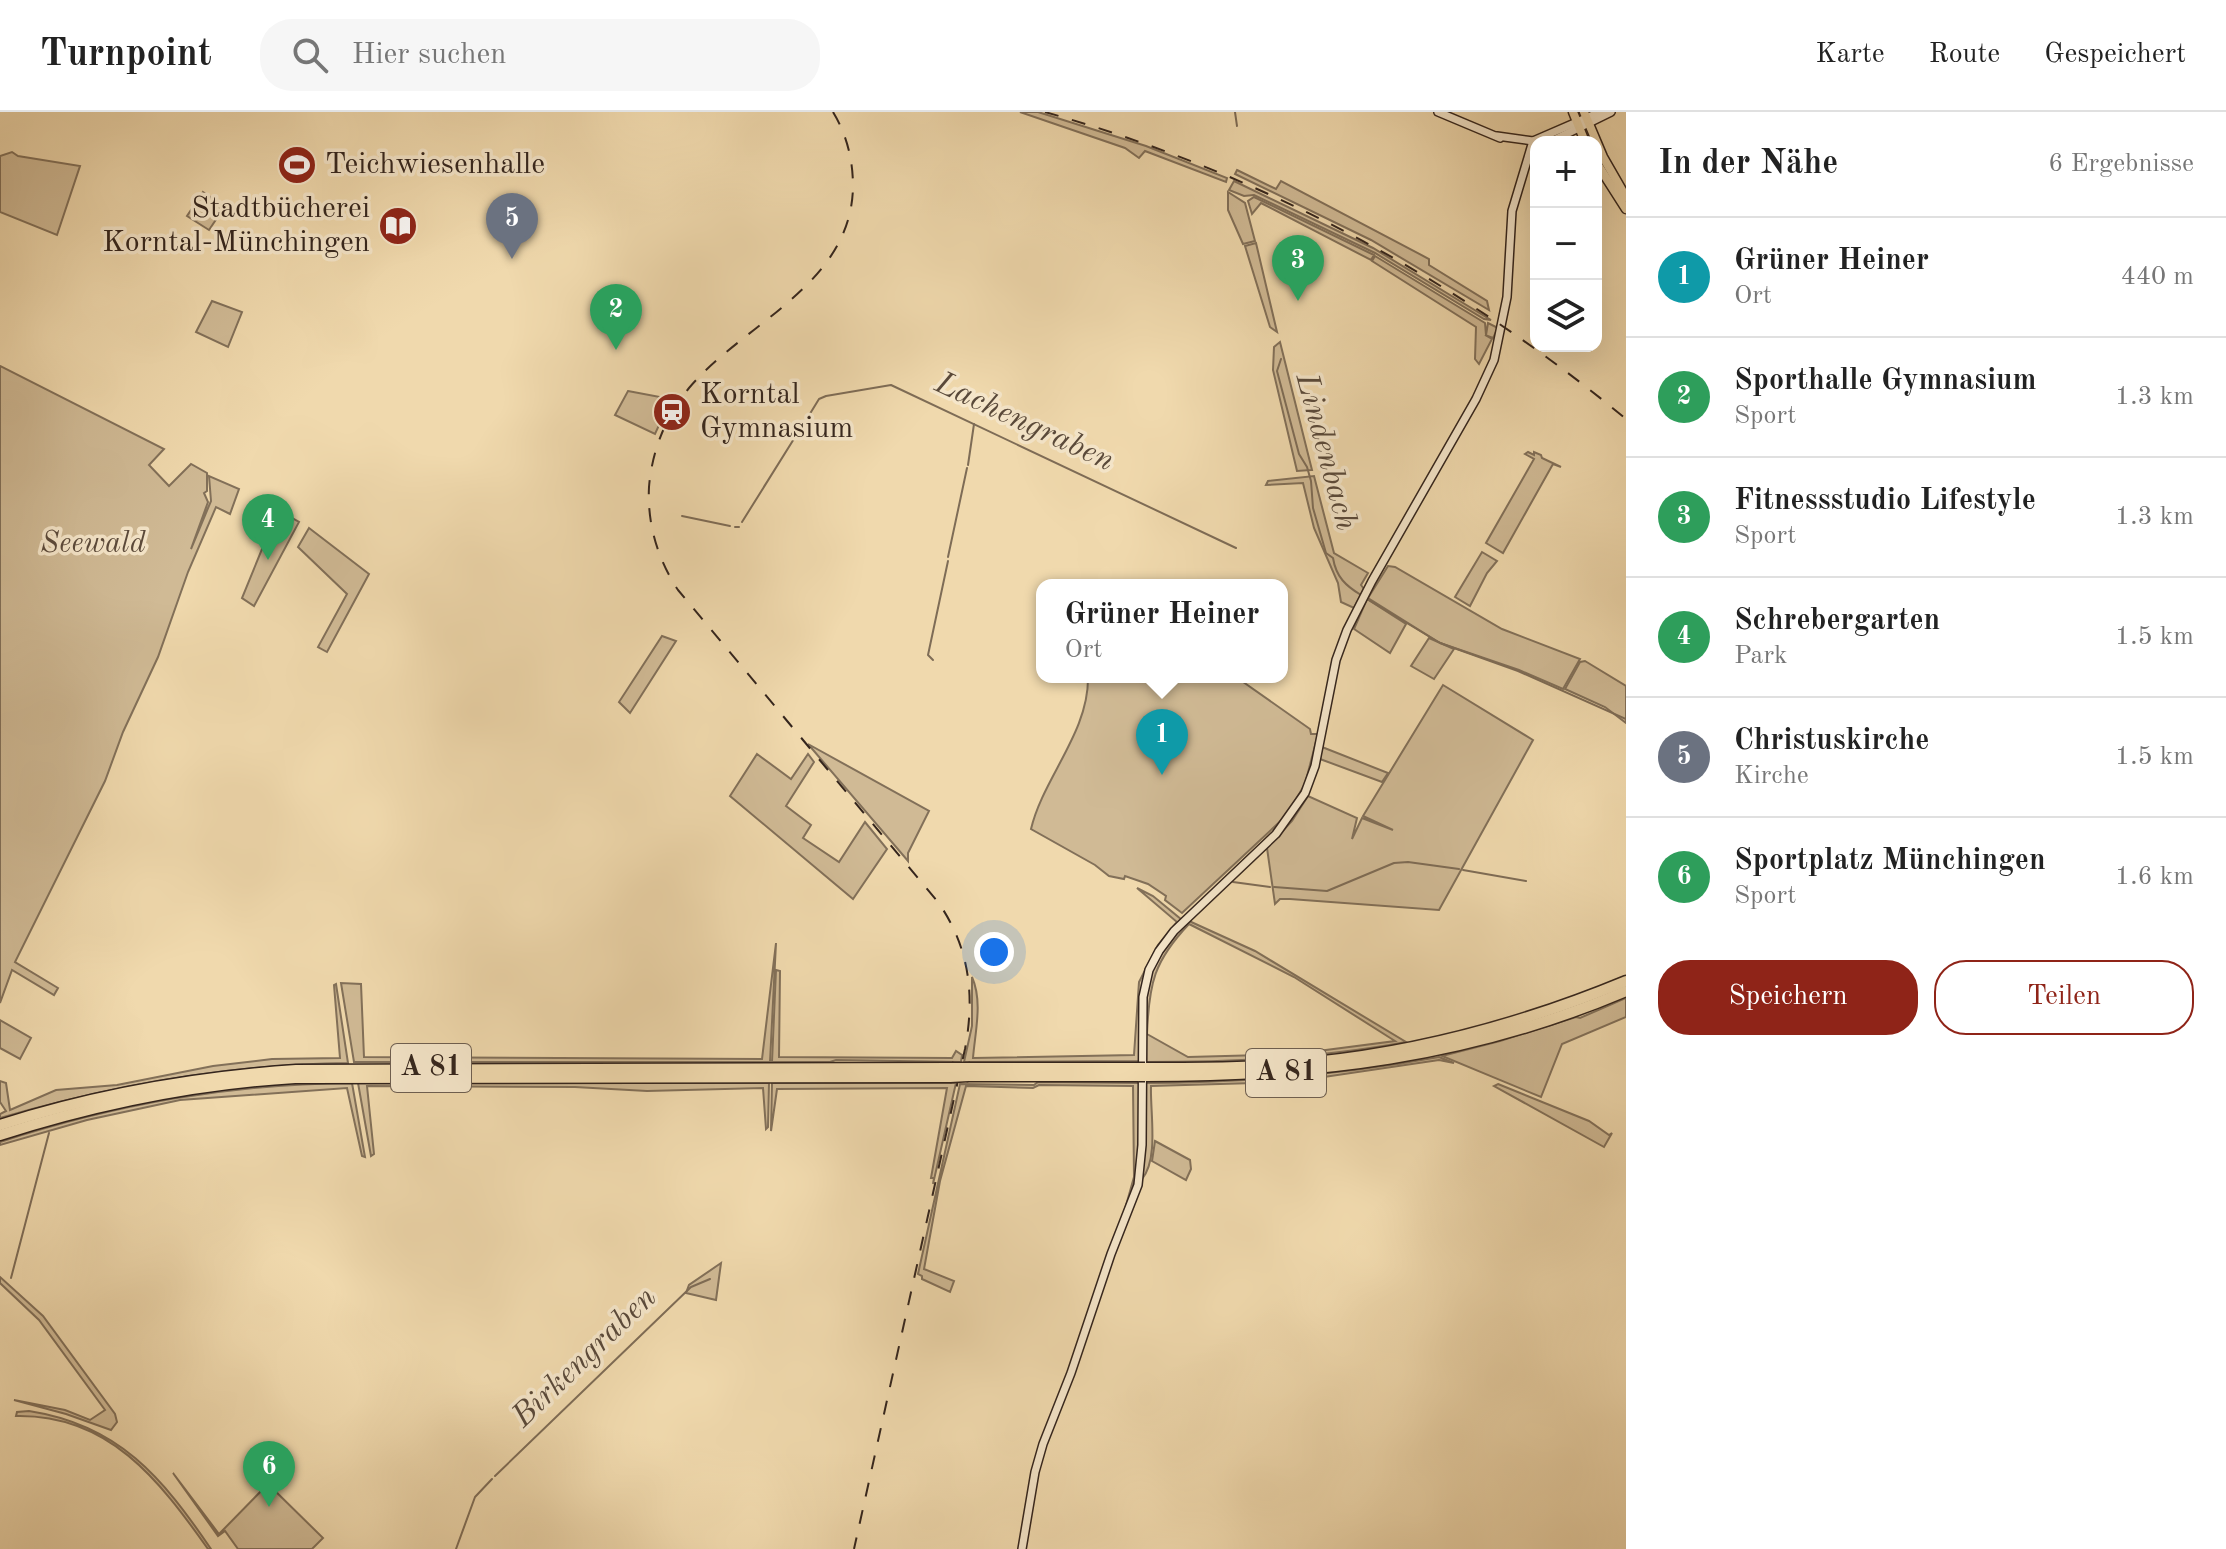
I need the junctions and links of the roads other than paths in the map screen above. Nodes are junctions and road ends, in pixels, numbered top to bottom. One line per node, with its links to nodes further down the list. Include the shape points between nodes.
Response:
1 (1438, 112): 11 (main road)
2 (1571, 112): 5 (main road); 6 (main road)
3 (1611, 112): 4 (main road)
4 (1601, 115): 5 (main road); 10 (main road)
5 (1583, 121): 6 (main road)
6 (1565, 132): 7 (main road); 8 (main road); 9 (main road)
7 (1555, 136)
8 (1559, 136)
9 (1577, 136)
10 (1595, 136)
11 (1530, 144)
12 (1602, 152): 15 (main road)
13 (1530, 157): 21 (main road, via 1512,211 1507,297 1491,368 1339,650 1315,766 1301,801 1276,834 1174,931 1153,961 1143,997)
14 (1602, 171): 16 (main road)
15 (1626, 197)
16 (1626, 209)
17 (1626, 981): 19 (highway, A 81)
18 (1626, 991): 19 (highway, A 81, via 1543,1022)
19 (1430, 1049): 21 (highway, A 81); 21 (highway, A 81, via 1366,1064 1287,1073)
20 (763, 1072): 21 (highway, A 81, bridge); 22 (highway, A 81, via 296,1070 182,1081); 23 (highway, A 81, via 265,1080 124,1100)
21 (1142, 1072): 24 (main road, via 1138,1185 1043,1444)
22 (0, 1123)
23 (0, 1135)
24 (1022, 1549)

